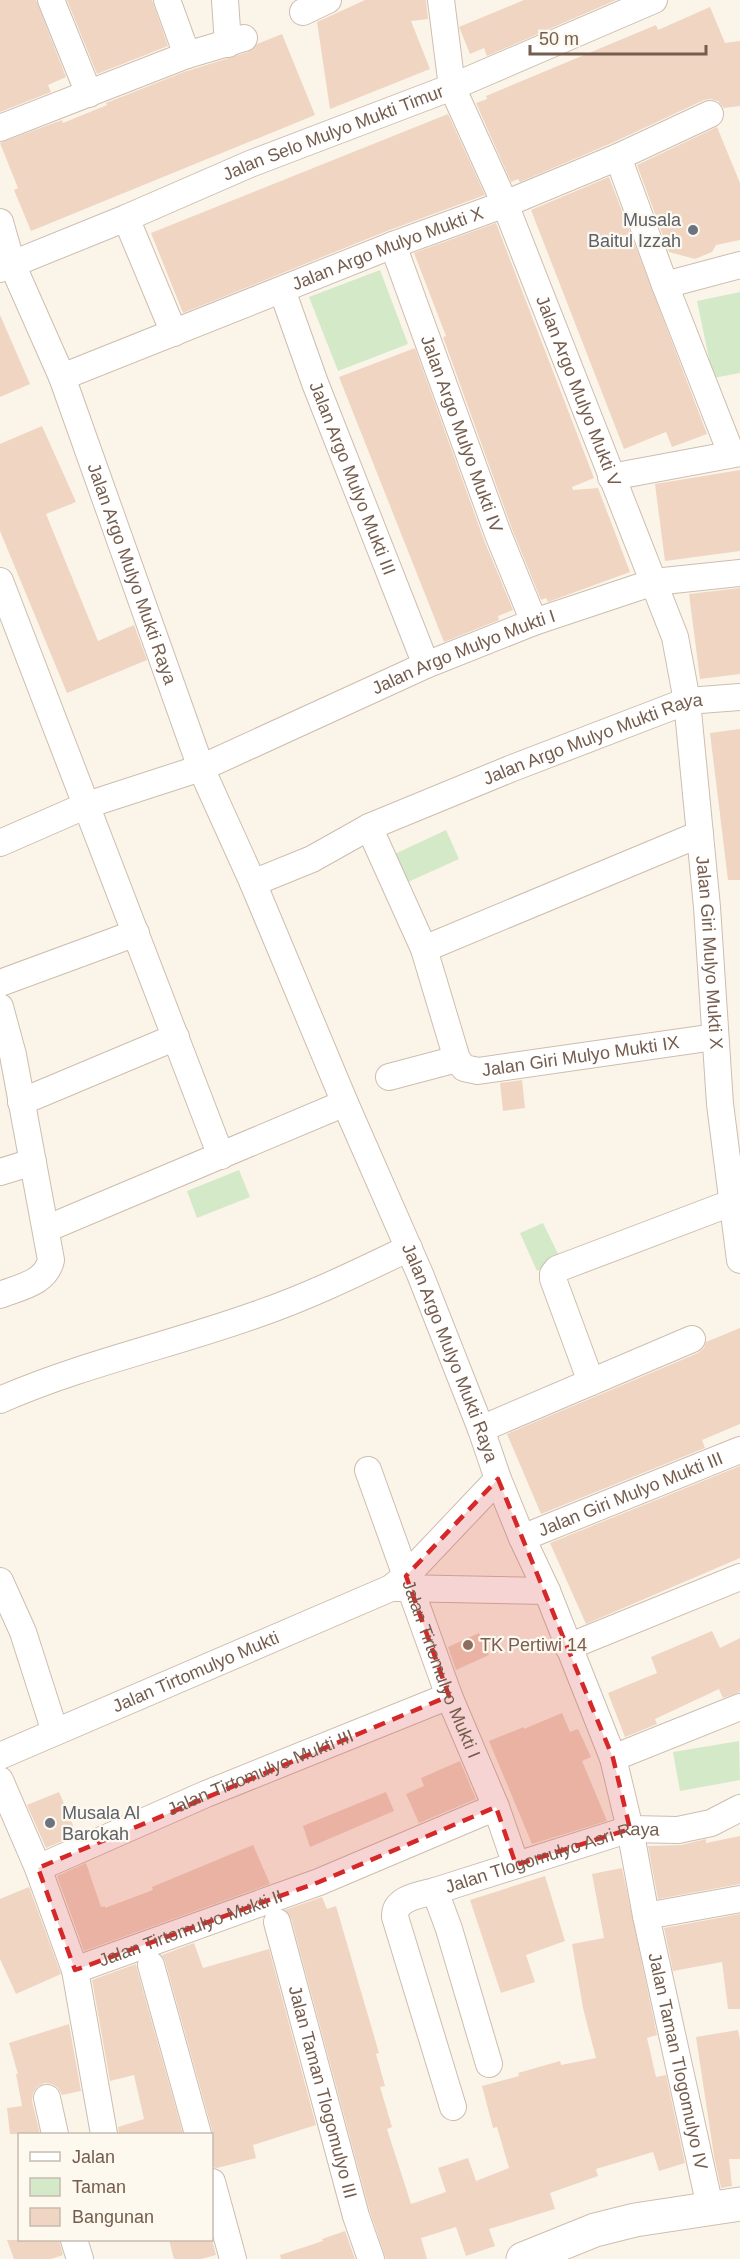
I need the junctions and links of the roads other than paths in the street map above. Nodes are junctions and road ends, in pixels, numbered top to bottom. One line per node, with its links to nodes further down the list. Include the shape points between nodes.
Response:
1 (51, 0): 10 (street)
2 (167, 0): 8 (street)
3 (225, 0): 8 (street, via 236,41)
4 (328, 0): 7 (street)
5 (441, 0): 9 (street, Jalan Argo Mulyo Mukti V)
6 (646, 2): 9 (street, Jalan Selo Mulyo Mukti Timur)
7 (303, 12)
8 (187, 55): 10 (street)
9 (452, 87): 14 (street, Jalan Argo Mulyo Mukti V); 15 (street, Jalan Selo Mulyo Mukti Timur, via 250,164)
10 (89, 94): 12 (street)
11 (710, 114): 13 (street, Jalan Argo Mulyo Mukti X)
12 (0, 128)
13 (618, 157): 14 (street, Jalan Argo Mulyo Mukti X); 20 (street)
14 (505, 204): 17 (street, Jalan Argo Mulyo Mukti X); 25 (street, Jalan Argo Mulyo Mukti V)
15 (126, 218): 19 (street, Jalan Selo Mulyo Mukti Timur); 22 (street)
16 (0, 222): 19 (street, Jalan Argo Mulyo Mukti Raya)
17 (393, 245): 21 (street, Jalan Argo Mulyo Mukti X); 29 (street, Jalan Argo Mulyo Mukti IV)
18 (740, 264): 20 (street)
19 (6, 267): 23 (street, Jalan Argo Mulyo Mukti Raya)
20 (665, 285): 24 (street)
21 (282, 290): 22 (street, Jalan Argo Mulyo Mukti X); 30 (street, Jalan Argo Mulyo Mukti III)
22 (174, 333): 23 (street, Jalan Argo Mulyo Mukti X)
23 (62, 377): 33 (street, Jalan Argo Mulyo Mukti Raya)
24 (736, 453): 25 (street)
25 (611, 477): 28 (street, Jalan Argo Mulyo Mukti V)
26 (740, 573): 28 (street, Jalan Argo Mulyo Mukti I)
27 (0, 581): 34 (street)
28 (654, 582): 29 (street, Jalan Argo Mulyo Mukti I); 32 (street, Jalan Argo Mulyo Mukti V, via 675,638)
29 (534, 622): 30 (street, Jalan Argo Mulyo Mukti I)
30 (426, 665): 33 (street, Jalan Argo Mulyo Mukti I)
31 (740, 697): 32 (street, Jalan Argo Mulyo Mukti Raya)
32 (687, 701): 35 (street, Jalan Argo Mulyo Mukti Raya); 36 (street, Jalan Giri Mulyo Mukti X)
33 (201, 768): 34 (street, Jalan Argo Mulyo Mukti I); 38 (street, Jalan Argo Mulyo Mukti Raya)
34 (87, 805): 37 (street, Jalan Argo Mulyo Mukti I); 39 (street)
35 (369, 827): 38 (street, Jalan Argo Mulyo Mukti Raya, via 312,859); 40 (street, Jalan Giri Mulyo Mukti IX)
36 (700, 834): 40 (street); 44 (street, Jalan Giri Mulyo Mukti X)
37 (0, 843)
38 (253, 883): 49 (street, Jalan Argo Mulyo Mukti Raya)
39 (136, 933): 41 (street); 43 (street)
40 (424, 949): 46 (street, Jalan Giri Mulyo Mukti IX)
41 (0, 983)
42 (0, 1007): 45 (street)
43 (176, 1037): 48 (street); 50 (street)
44 (724, 1050): 46 (street, Jalan Giri Mulyo Mukti IX, via 478,1071 464,1068); 53 (street, Jalan Giri Mulyo Mukti X)
45 (6, 1057): 48 (street)
46 (457, 1059): 47 (street)
47 (389, 1077)
48 (21, 1102): 51 (street)
49 (345, 1103): 50 (street); 55 (street, Jalan Argo Mulyo Mukti Raya)
50 (221, 1156): 54 (street)
51 (33, 1162): 52 (street); 54 (street)
52 (0, 1172)
53 (731, 1203): 56 (street, Jalan Giri Mulyo Mukti X); 59 (street, via 557,1269 553,1274)
54 (46, 1229): 57 (street, via 51,1260 45,1275)
55 (410, 1248): 60 (street, via 332,1286 256,1315); 61 (street, Jalan Argo Mulyo Mukti Raya)
56 (740, 1260)
57 (0, 1295)
58 (692, 1339): 59 (street)
59 (591, 1382): 61 (street)
60 (0, 1400)
61 (481, 1429): 64 (street, Jalan Argo Mulyo Mukti Raya)
62 (740, 1450): 65 (street, Jalan Giri Mulyo Mukti III)
63 (368, 1470): 68 (street, Jalan Tirtomulyo Mukti I)
64 (498, 1479): 65 (street, Jalan Argo Mulyo Mukti Raya); 68 (street, Jalan Tirtomulyo Mukti)
65 (522, 1538): 69 (street, Jalan Argo Mulyo Mukti Raya)
66 (740, 1577): 70 (street)
67 (0, 1581): 73 (street, via 23,1632)
68 (403, 1584): 69 (street, Jalan Tirtomulyo Mukti); 71 (street, Jalan Tirtomulyo Mukti I); 73 (street, Jalan Tirtomulyo Mukti)
69 (547, 1591): 70 (street, Jalan Argo Mulyo Mukti Raya)
70 (568, 1647): 75 (street, Jalan Argo Mulyo Mukti Raya)
71 (449, 1696): 77 (street, Jalan Tirtomulyo Mukti I); 81 (street, Jalan Tirtomulyo Mukti III, via 206,1794)
72 (740, 1707): 75 (street)
73 (55, 1732): 74 (street, Jalan Tirtomulyo Mukti)
74 (0, 1756)
75 (613, 1758): 79 (street, Jalan Argo Mulyo Mukti Raya)
76 (0, 1780): 81 (street, Jalan Tirtomulyo Mukti II)
77 (496, 1807): 80 (street, Jalan Tirtomulyo Mukti I); 87 (street, Jalan Tirtomulyo Mukti II, via 319,1882)
78 (740, 1808): 79 (street, Jalan Tlogomulyo Asri Raya, via 711,1823 678,1830)
79 (630, 1829): 80 (street, Jalan Tlogomulyo Asri Raya); 84 (street, Jalan Taman Tlogomulyo IV)
80 (516, 1865): 82 (street, Jalan Tlogomulyo Asri Raya)
81 (39, 1868): 87 (street, Jalan Tirtomulyo Mukti II)
82 (435, 1891): 88 (street, Jalan Tlogomulyo Asri Raya); 90 (street, via 400,1904 395,1917)
83 (740, 1899): 84 (street)
84 (646, 1916): 95 (street, Jalan Taman Tlogomulyo IV)
85 (277, 1922): 99 (street, Jalan Taman Tlogomulyo III)
86 (151, 1965): 93 (street)
87 (75, 1970): 92 (street)
88 (489, 2064)
89 (47, 2098): 91 (street)
90 (453, 2107)
91 (55, 2133)
92 (105, 2133)
93 (198, 2133)
94 (213, 2186): 98 (street)
95 (725, 2206): 100 (street, via 595,2230)
96 (75, 2241): 97 (street)
97 (81, 2259)
98 (233, 2259)
99 (370, 2259)
100 (523, 2259)

